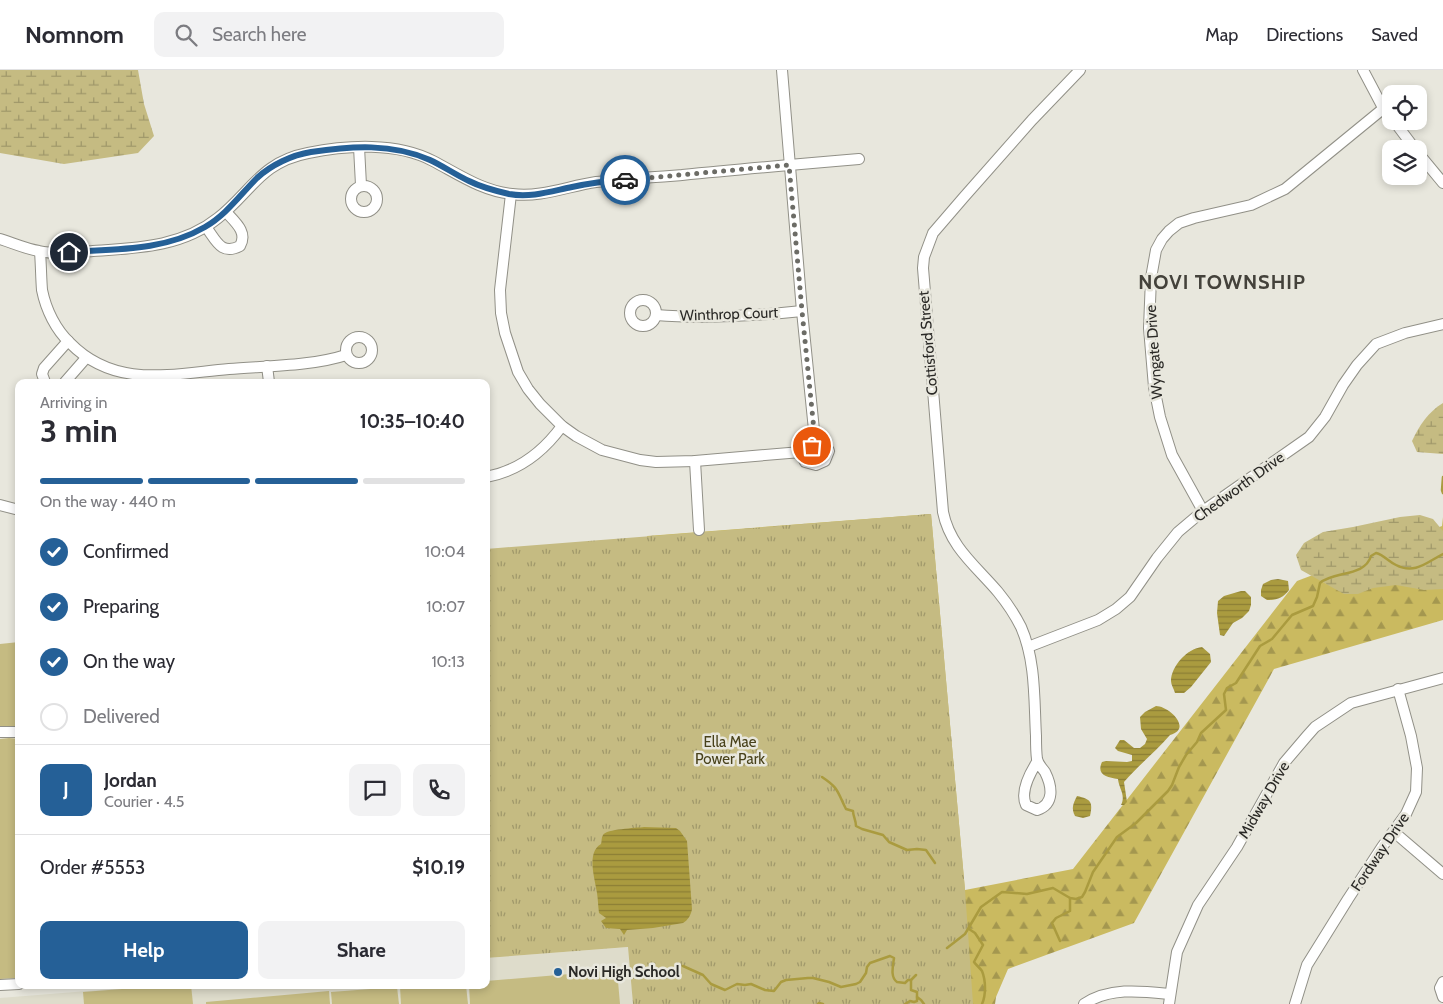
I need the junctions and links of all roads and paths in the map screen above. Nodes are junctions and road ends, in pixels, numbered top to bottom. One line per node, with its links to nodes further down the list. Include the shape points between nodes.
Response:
1 (782, 70): 9 (street)
2 (1080, 70): 36 (street, Cottisford Street, via 933,233 924,256 941,504 946,525 959,548 1013,611)
3 (1363, 70): 4 (street)
4 (1382, 104)
5 (1382, 110): 34 (street, Wyngate Drive, via 1285,189 1251,205 1179,224 1169,231 1156,250 1150,278 1149,321 1154,387 1172,456)
6 (359, 147): 11 (street); 12 (street, via 407,151 432,160 472,183); 13 (street, via 311,152 285,160 258,177)
7 (859, 159): 9 (street)
8 (1427, 164): 10 (street)
9 (789, 165): 12 (street, via 596,182 542,194); 17 (street)
10 (1443, 184)
11 (361, 186)
12 (511, 194): 27 (street, via 500,290 505,333 518,372 528,389)
13 (226, 212): 14 (street); 14 (street, via 242,232 244,238 240,246 225,250)
14 (206, 227): 16 (street, via 153,246)
15 (0, 239): 16 (street)
16 (40, 252): 20 (street, via 45,301 58,329)
17 (802, 311): 18 (street, Winthrop Court, via 709,317); 28 (street)
18 (656, 315)
19 (1443, 324): 34 (street, Chedworth Drive, via 1376,344 1357,365 1325,417 1308,437)
20 (68, 341): 22 (street); 24 (street, via 44,368)
21 (346, 355): 23 (street)
22 (86, 358): 23 (street, via 112,370 143,375); 25 (street)
23 (267, 366): 26 (street)
24 (44, 379)
25 (68, 379)
26 (269, 379)
27 (562, 426): 30 (street, via 602,450 656,462); 31 (street, via 532,458)
28 (813, 443): 29 (street); 29 (street, via 824,442 829,451 825,461 816,464 805,462)
29 (801, 452): 30 (street)
30 (694, 461): 35 (street)
31 (490, 476)
32 (0, 505): 33 (street)
33 (15, 509)
34 (1202, 511): 36 (street, Chedworth Drive, via 1178,532 1130,597 1116,609 1098,620)
35 (699, 530)
36 (1028, 647): 41 (street, Cottisford Street, via 1034,690)
37 (1443, 678): 38 (street, Midway Drive)
38 (1398, 689): 42 (street, Fordway Drive, via 1417,768 1416,790); 48 (street, Midway Drive, via 1351,703 1314,727 1284,763 1237,848 1198,905 1177,952)
39 (0, 732): 40 (street)
40 (15, 732)
41 (1037, 762)
42 (1394, 832): 43 (street); 50 (street, Fordway Drive, via 1306,966)
43 (1443, 874)
44 (1443, 982): 47 (street, via 1440,988)
45 (15, 984): 46 (street)
46 (0, 985)
47 (1443, 997)
48 (1170, 999): 49 (street, via 1137,991 1116,991)
49 (1084, 1004)
50 (1295, 1004)

